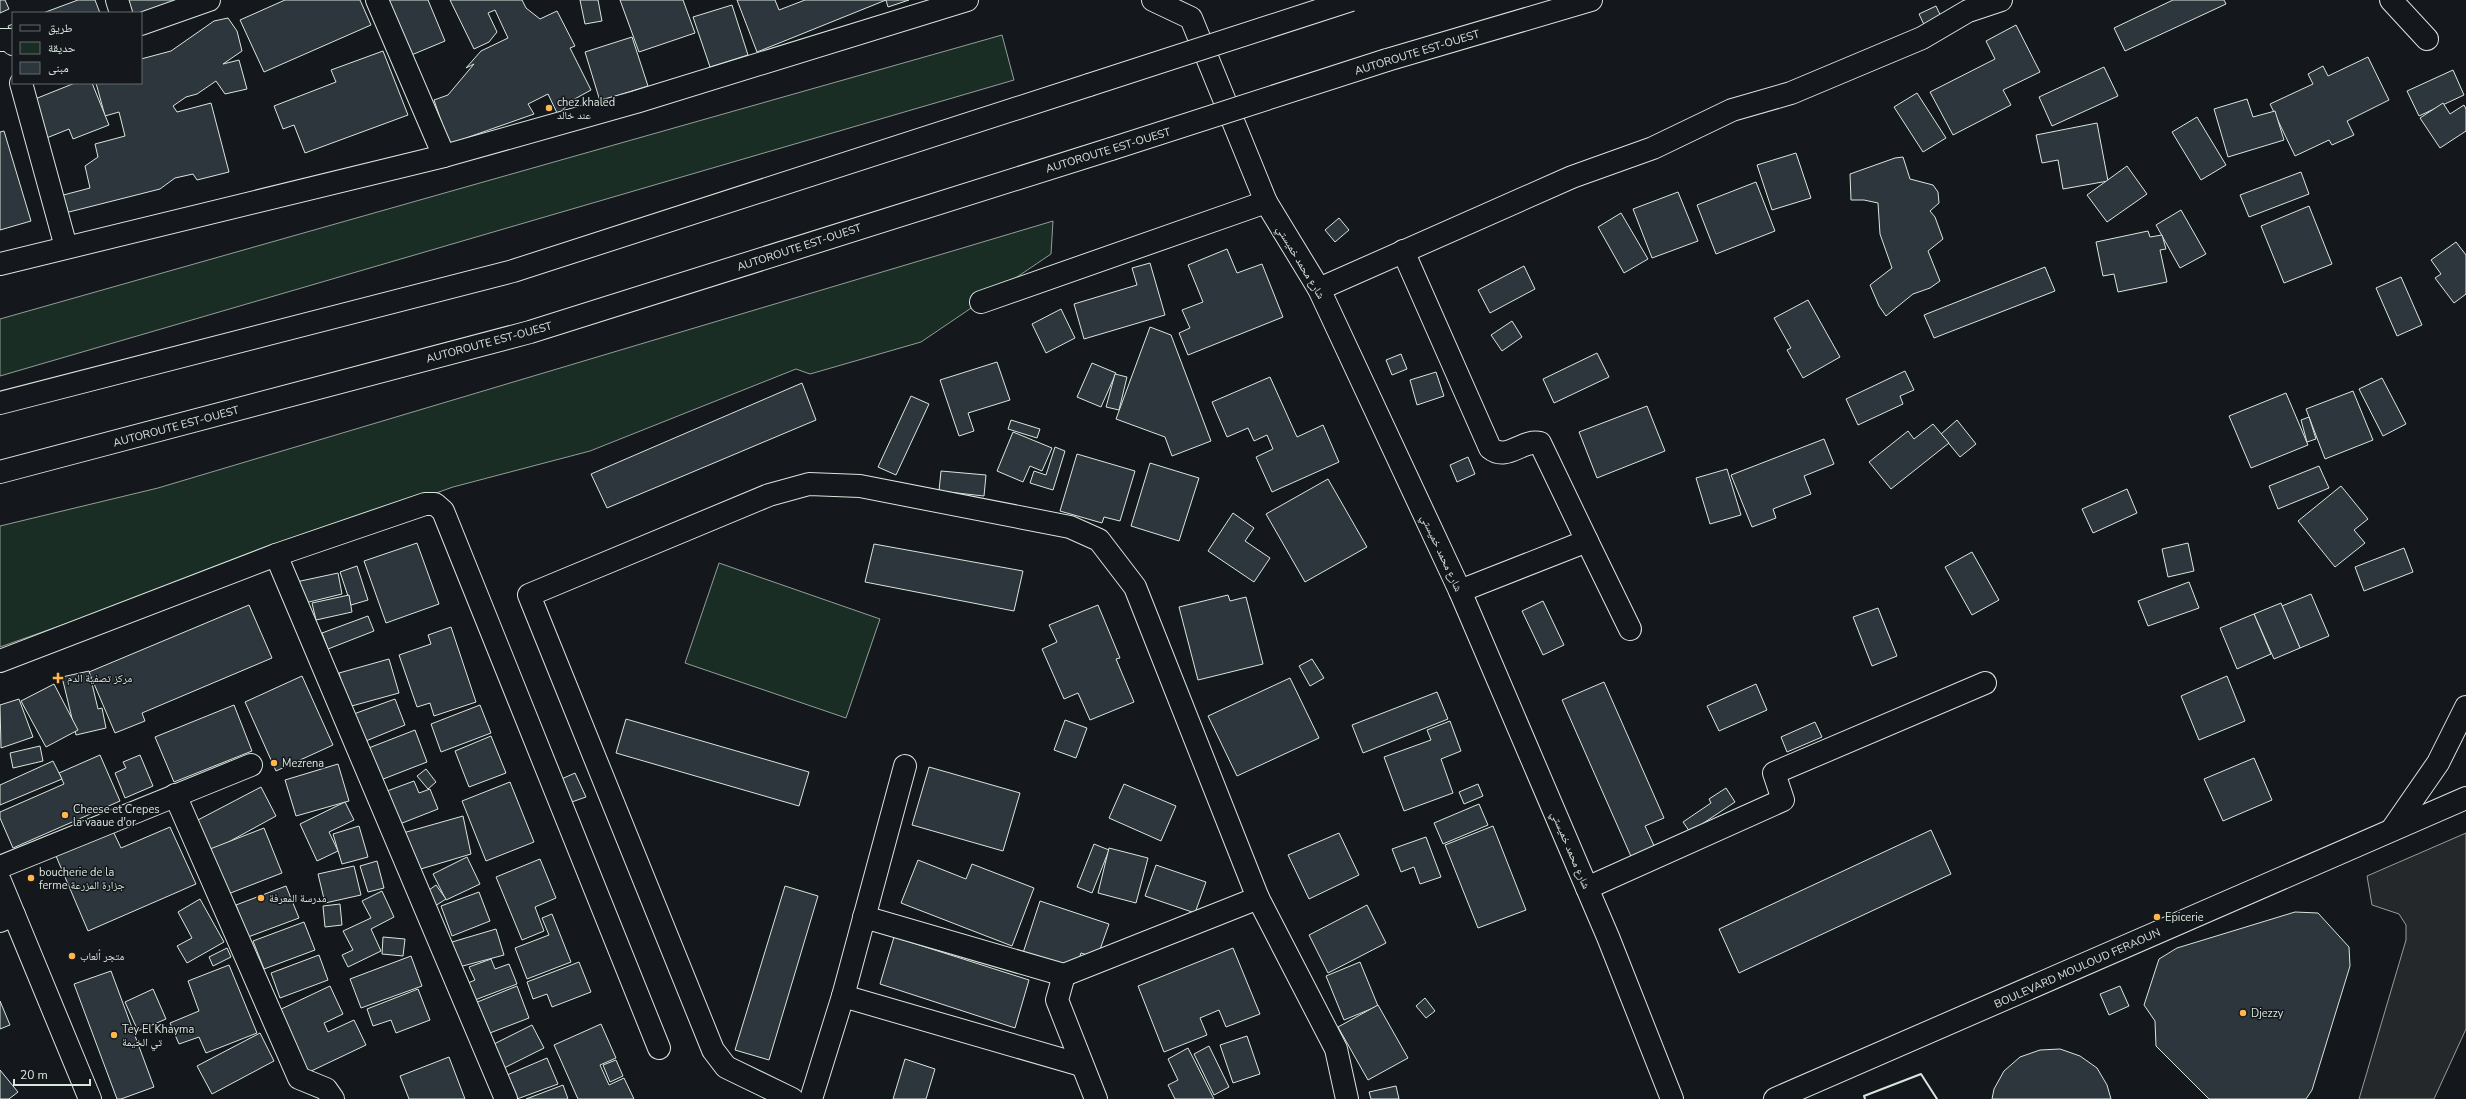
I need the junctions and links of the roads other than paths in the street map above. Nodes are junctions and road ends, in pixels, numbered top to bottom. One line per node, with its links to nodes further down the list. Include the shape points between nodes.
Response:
1 (116, 0): 11 (main road)
2 (210, 0): 12 (main road)
3 (377, 0): 17 (main road)
4 (967, 0): 17 (main road, via 636,102)
5 (1153, 0): 10 (main road)
6 (1351, 0): 24 (main road, bridge, via 513,271)
7 (1591, 0): 25 (main road, AUTOROUTE EST-OUEST, bridge, via 1387,60 530,332)
8 (2001, 0): 20 (main road, via 1968,11 1922,38 1791,94 1732,110 1653,148 1572,177)
9 (2391, 0): 13 (main road)
10 (1187, 9): 18 (main road, شارع محمد خميستي)
11 (121, 12)
12 (142, 24)
13 (2427, 39)
14 (0, 40): 15 (main road)
15 (12, 42)
16 (21, 84): 19 (main road)
17 (444, 156): 19 (main road)
18 (1266, 202): 22 (main road, شارع محمد خميستي); 23 (main road)
19 (66, 247): 21 (main road)
20 (1403, 251): 22 (main road); 26 (main road, via 1490,448 1504,453 1532,441 1540,443)
21 (0, 264)
22 (1319, 289): 28 (main road, شارع محمد خميستي)
23 (981, 302)
24 (0, 403)
25 (0, 472)
26 (1587, 541): 28 (main road); 29 (main road)
27 (276, 555): 30 (main road); 46 (main road, via 425,504 435,504 443,511); 50 (main road)
28 (1460, 591): 40 (main road, شارع محمد خميستي)
29 (1630, 629)
30 (0, 661)
31 (1985, 683): 40 (main road, via 1774,773 1783,800)
32 (2466, 707): 37 (main road, via 2438,763)
33 (251, 766): 35 (main road)
34 (905, 766): 42 (main road)
35 (175, 795): 38 (main road); 49 (main road, via 299,1078 326,1089)
36 (2466, 798): 37 (main road, BOULEVARD MOULOUD FERAOUN)
37 (2393, 828): 56 (main road, BOULEVARD MOULOUD FERAOUN)
38 (0, 867)
39 (0, 881): 43 (main road)
40 (1587, 888): 55 (main road, شارع محمد خميستي)
41 (1258, 898): 44 (main road); 51 (main road, via 1135,587 1099,540 1070,527 860,486 809,484 769,495 529,595 713,1050 726,1068); 54 (main road, via 1336,1048)
42 (864, 916): 44 (main road); 45 (main road)
43 (7, 918): 48 (main road)
44 (1064, 975): 47 (main road, via 1057,1000)
45 (843, 996): 47 (main road); 52 (main road)
46 (659, 1048)
47 (1081, 1065): 53 (main road)
48 (90, 1099)
49 (333, 1099)
50 (506, 1099)
51 (792, 1099)
52 (811, 1099)
53 (1096, 1099)
54 (1347, 1099)
55 (1672, 1099)
56 (1775, 1099)

